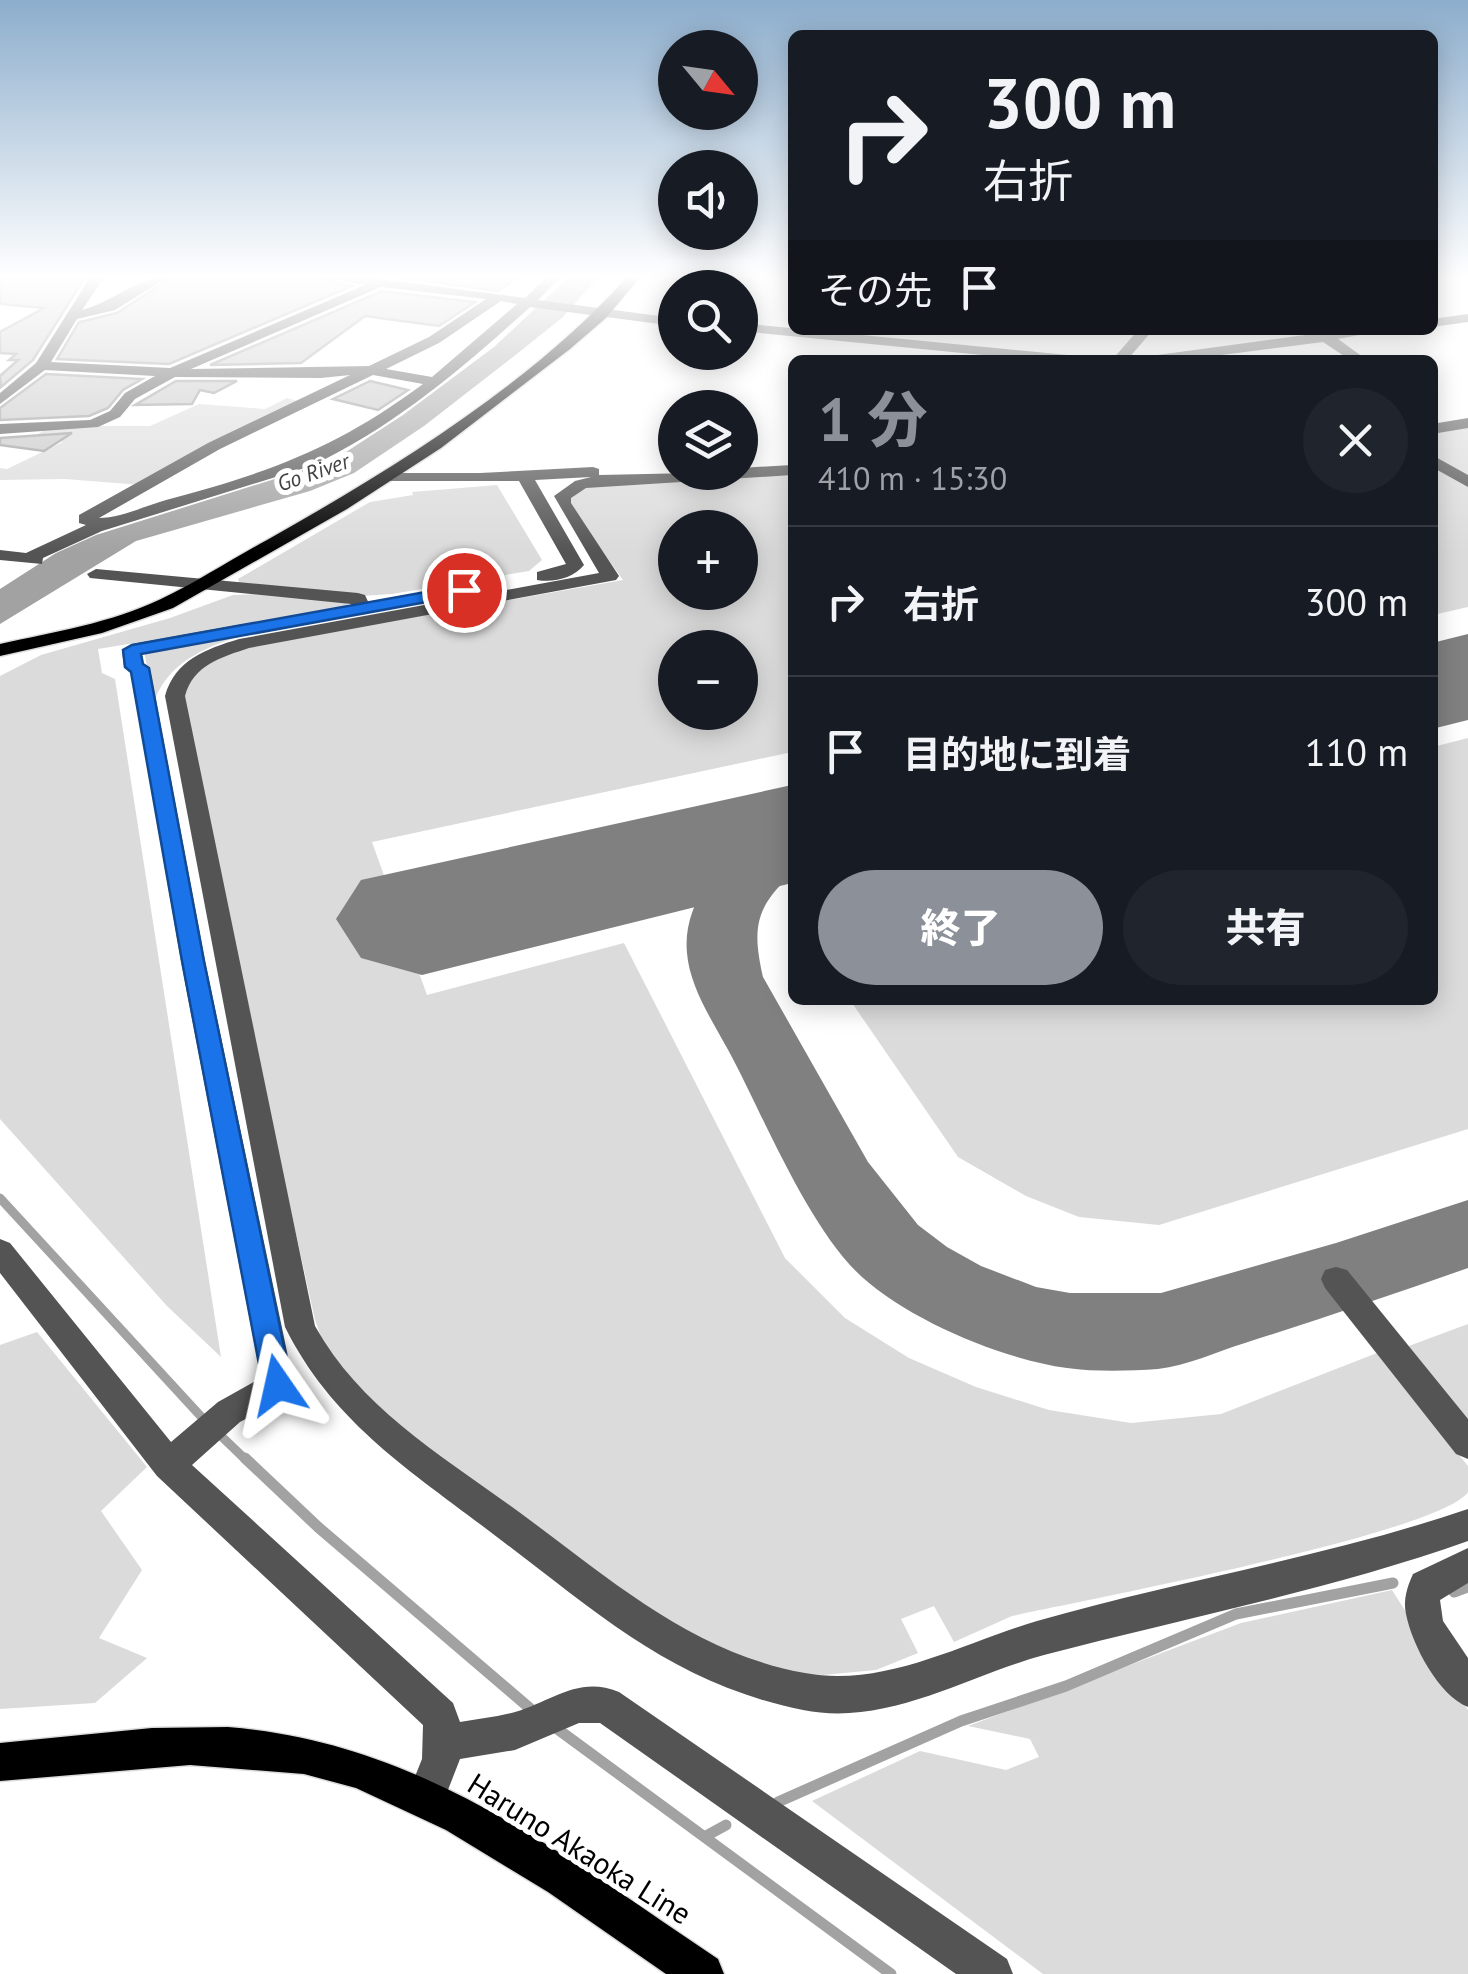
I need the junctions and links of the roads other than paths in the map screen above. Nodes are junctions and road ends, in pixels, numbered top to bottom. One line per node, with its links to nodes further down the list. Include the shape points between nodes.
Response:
1 (39, 368): 10 (street)
2 (114, 368): 7 (street)
3 (181, 368): 7 (street)
4 (378, 368): 8 (street)
5 (449, 368): 9 (street)
6 (534, 368): 22 (main road)
7 (177, 370): 8 (street); 15 (street, via 93,424)
8 (374, 370): 9 (street); 24 (street, via 214,446 85,518)
9 (432, 381): 24 (street, via 359,435 301,465)
10 (0, 400)
11 (1468, 412): 12 (street)
12 (1438, 414)
13 (1468, 423): 14 (street)
14 (1438, 428)
15 (0, 429)
16 (788, 461): 17 (street)
17 (758, 463)
18 (1438, 464): 23 (street)
19 (658, 468): 21 (street)
20 (788, 470): 34 (street, via 580,484 562,496 563,503 610,576 246,642 201,660 179,681 175,696 292,1289 312,1352 372,1424 647,1629 728,1672 806,1692 890,1690 1038,1639 1399,1550)
21 (524, 475): 22 (street); 28 (street, via 575,565 567,572)
22 (388, 476): 27 (main road)
23 (1468, 482)
24 (101, 524): 25 (street, via 33,559)
25 (0, 554)
26 (96, 574): 27 (street)
27 (202, 586): 28 (street, via 358,599); 29 (main road, via 95,629)
28 (362, 608): 33 (street, via 132,650 278,1385 229,1412)
29 (0, 650)
30 (0, 1251): 33 (street)
31 (1336, 1279): 32 (street)
32 (1468, 1444)
33 (178, 1456): 37 (street, via 440,1716)
34 (1468, 1525)
35 (1468, 1565): 36 (street, via 1424,1586 1419,1601 1424,1622)
36 (1468, 1689)
37 (446, 1743): 39 (street); 41 (street, via 515,1732 578,1704 606,1705)
38 (0, 1762): 39 (main road, Haruno Akaoka Line, via 116,1748 241,1747 305,1755)
39 (425, 1799): 40 (main road, Haruno Akaoka Line, via 475,1824)
40 (703, 1974)
41 (992, 1974)

